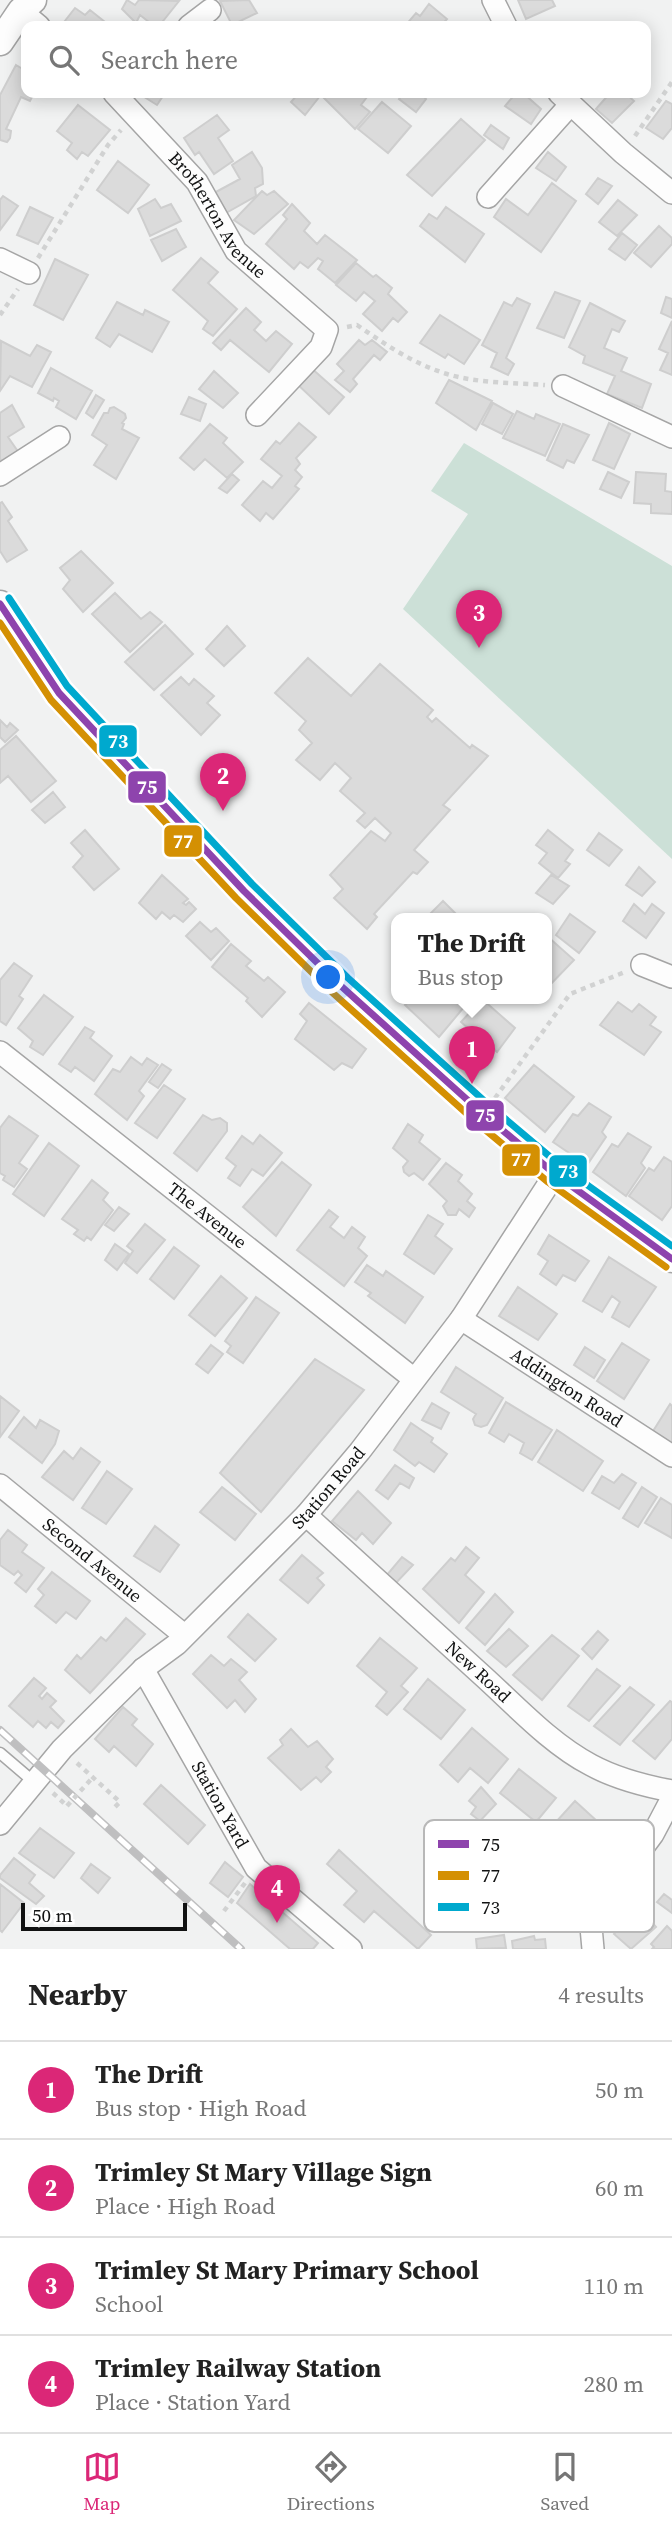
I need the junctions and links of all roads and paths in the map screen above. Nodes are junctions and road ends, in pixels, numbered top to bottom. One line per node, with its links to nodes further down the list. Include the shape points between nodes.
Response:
1 (493, 0): 4 (street)
2 (210, 10): 3 (street)
3 (196, 21)
4 (504, 21)
5 (21, 22): 6 (street)
6 (0, 42)
7 (672, 82): 11 (path)
8 (121, 98): 10 (street, Brotherton Avenue)
9 (565, 99): 11 (street); 13 (street)
10 (135, 114): 15 (path, via 108,145); 17 (street, Brotherton Avenue, via 197,182 236,251)
11 (623, 153): 12 (street)
12 (672, 193)
13 (488, 197)
14 (0, 258): 15 (street)
15 (29, 273): 16 (path)
16 (0, 315)
17 (327, 330): 18 (path, via 357,325 399,354 448,375); 19 (street, via 321,347)
18 (563, 386): 21 (street)
19 (257, 415)
20 (60, 437): 22 (street)
21 (672, 437)
22 (0, 475)
23 (0, 604): 27 (street, via 59,693 244,891 341,986)
24 (642, 965): 25 (street); 27 (path, via 570,994)
25 (672, 977)
26 (0, 1052): 31 (street, The Avenue)
27 (484, 1114): 28 (street)
28 (555, 1174): 29 (street); 30 (street, Station Road)
29 (672, 1259)
30 (461, 1319): 31 (street, Station Road); 32 (street, Addington Road)
31 (414, 1379): 34 (street, Station Road)
32 (672, 1456)
33 (0, 1485): 35 (street, Second Avenue)
34 (306, 1515): 35 (street, Station Road); 41 (street, New Road, via 570,1752 611,1774)
35 (184, 1635): 36 (street, Station Road)
36 (144, 1670): 38 (street, Station Road); 47 (street, Station Yard)
37 (0, 1753): 40 (lane)
38 (57, 1755): 39 (path); 40 (street, Station Road)
39 (93, 1777): 43 (path, bridge); 44 (path, via 120,1802)
40 (34, 1782): 45 (street, Station Road)
41 (672, 1791)
42 (672, 1798): 46 (street)
43 (67, 1806)
44 (115, 1807)
45 (0, 1824)
46 (654, 1832)
47 (256, 1868): 48 (path); 49 (street, Station Yard)
48 (224, 1911)
49 (351, 1949)

